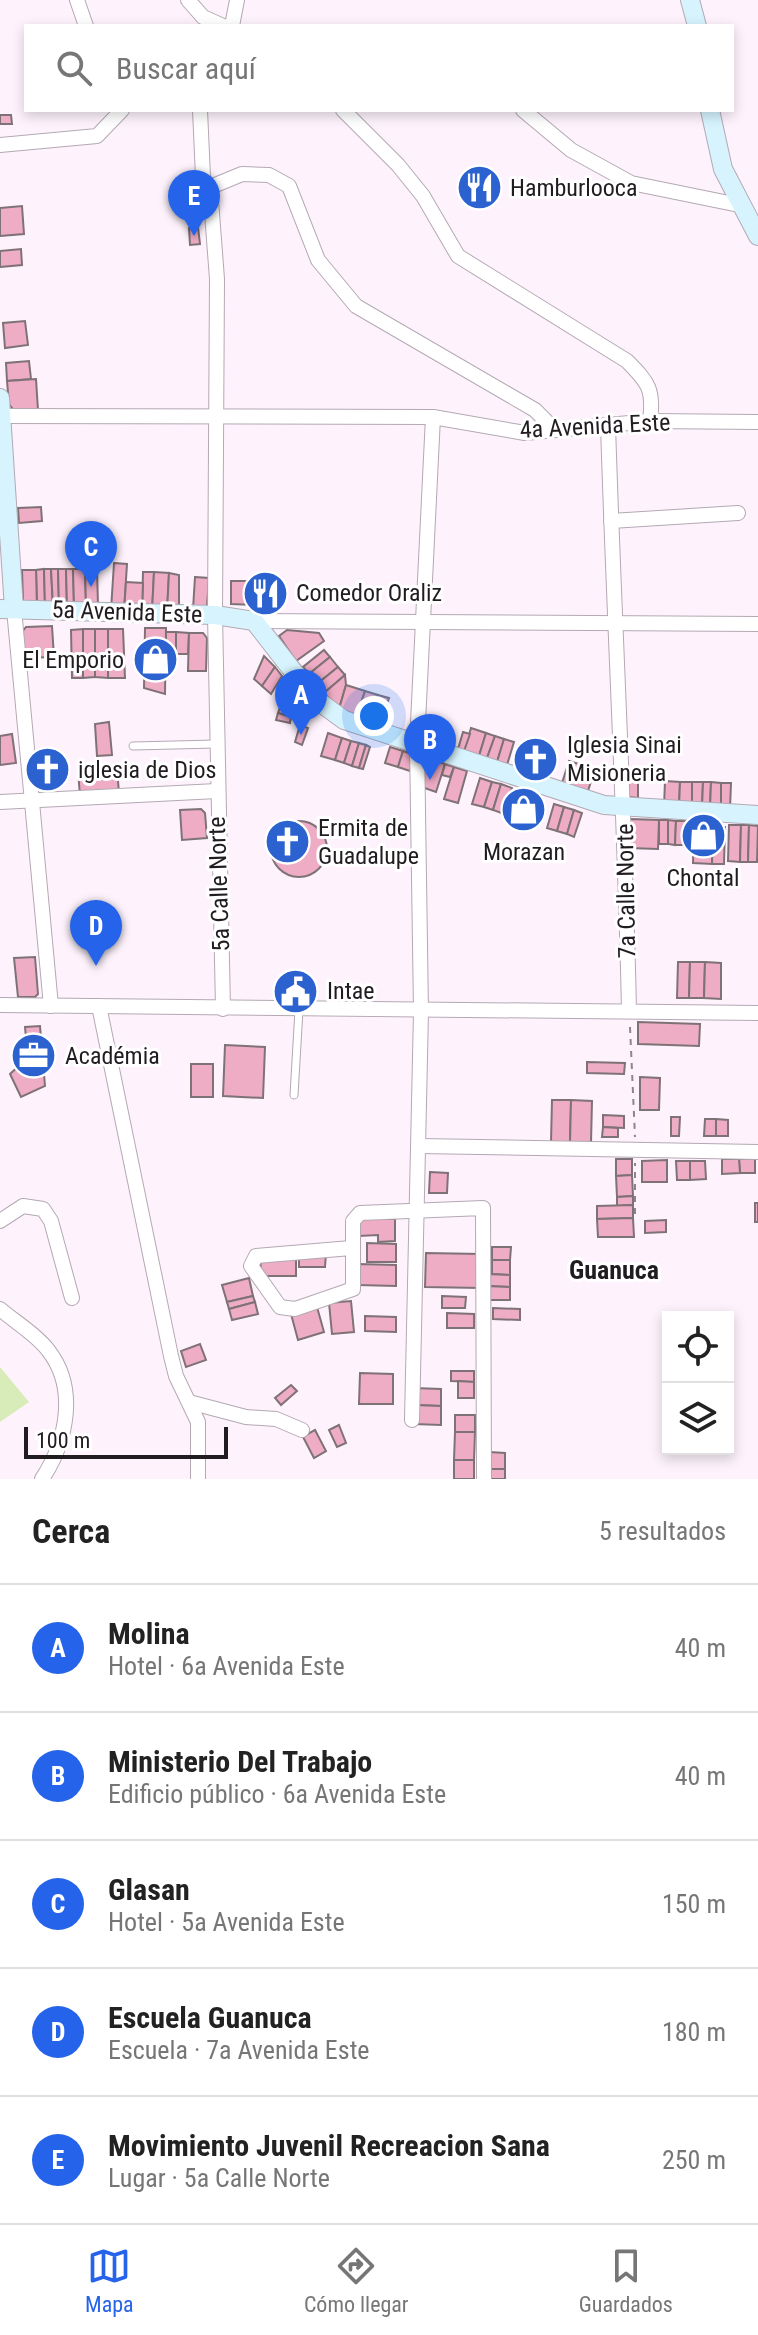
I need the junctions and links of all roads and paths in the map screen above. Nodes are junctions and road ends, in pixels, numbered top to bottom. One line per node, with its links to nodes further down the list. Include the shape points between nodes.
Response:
1 (77, 0): 5 (street)
2 (188, 0): 6 (street, via 203,17)
3 (237, 0): 7 (street)
4 (690, 0): 8 (street)
5 (85, 24)
6 (219, 24)
7 (232, 24)
8 (696, 24)
9 (200, 112): 15 (street)
10 (345, 112): 21 (street, via 423,196 458,256 627,361 647,381)
11 (525, 112): 16 (street, via 571,150 631,183)
12 (710, 112): 16 (street, via 723,169)
13 (115, 114): 14 (street, via 97,136)
14 (0, 145)
15 (208, 188): 19 (street, 5a Calle Norte, via 217,279); 24 (street, via 242,174 269,175 289,186 318,260 356,306 535,410)
16 (739, 205): 17 (street)
17 (758, 236)
18 (1, 410): 19 (street); 27 (street)
19 (218, 416): 20 (street, 4a Avenida Este); 28 (street, 5a Calle Norte)
20 (433, 417): 24 (street, 4a Avenida Este, via 525,433); 30 (street)
21 (650, 421): 22 (street, 4a Avenida Este); 23 (street, 4a Avenida Este)
22 (758, 422)
23 (608, 425): 24 (street, 4a Avenida Este); 26 (street, 7a Calle Norte)
24 (555, 430)
25 (738, 513): 26 (street)
26 (611, 521): 31 (street, 7a Calle Norte)
27 (7, 609): 28 (street, 5a Avenida Este); 37 (street)
28 (215, 615): 29 (street, 5a Avenida Este); 34 (street, 5a Calle Norte)
29 (254, 621): 30 (street); 33 (street, via 314,698 344,720)
30 (421, 621): 31 (street); 33 (street)
31 (614, 623): 32 (street); 39 (street, 7a Calle Norte)
32 (758, 624)
33 (417, 743): 39 (street); 47 (street)
34 (216, 744): 35 (lane); 36 (street, 5a Calle Norte)
35 (133, 746)
36 (217, 791): 37 (street); 44 (street, 5a Calle Norte)
37 (33, 801): 38 (street); 42 (street)
38 (0, 802)
39 (625, 808): 40 (street); 46 (street, 7a Calle Norte)
40 (758, 815)
41 (0, 1005): 42 (street)
42 (51, 1006): 43 (street)
43 (99, 1006): 44 (street); 59 (street, via 171,1356)
44 (223, 1009): 45 (street)
45 (299, 1010): 47 (street); 49 (lane)
46 (629, 1011): 47 (street); 48 (street); 51 (path)
47 (421, 1012): 50 (street)
48 (758, 1013)
49 (294, 1095)
50 (419, 1146): 51 (street); 53 (street)
51 (635, 1150): 52 (street); 54 (path)
52 (758, 1152)
53 (419, 1211): 56 (street, via 360,1213 353,1221); 60 (street); 64 (street, via 483,1208)
54 (635, 1214)
55 (0, 1221): 57 (street, via 23,1206 43,1209)
56 (351, 1248): 56 (street, via 256,1256 251,1266 280,1307 295,1309 353,1289)
57 (72, 1298)
58 (0, 1309): 62 (street, via 47,1348 62,1372 68,1404 54,1461)
59 (189, 1402): 61 (street, via 276,1419); 63 (street, via 198,1422)
60 (412, 1420)
61 (302, 1430)
62 (42, 1479)
63 (198, 1479)
64 (484, 1479)

